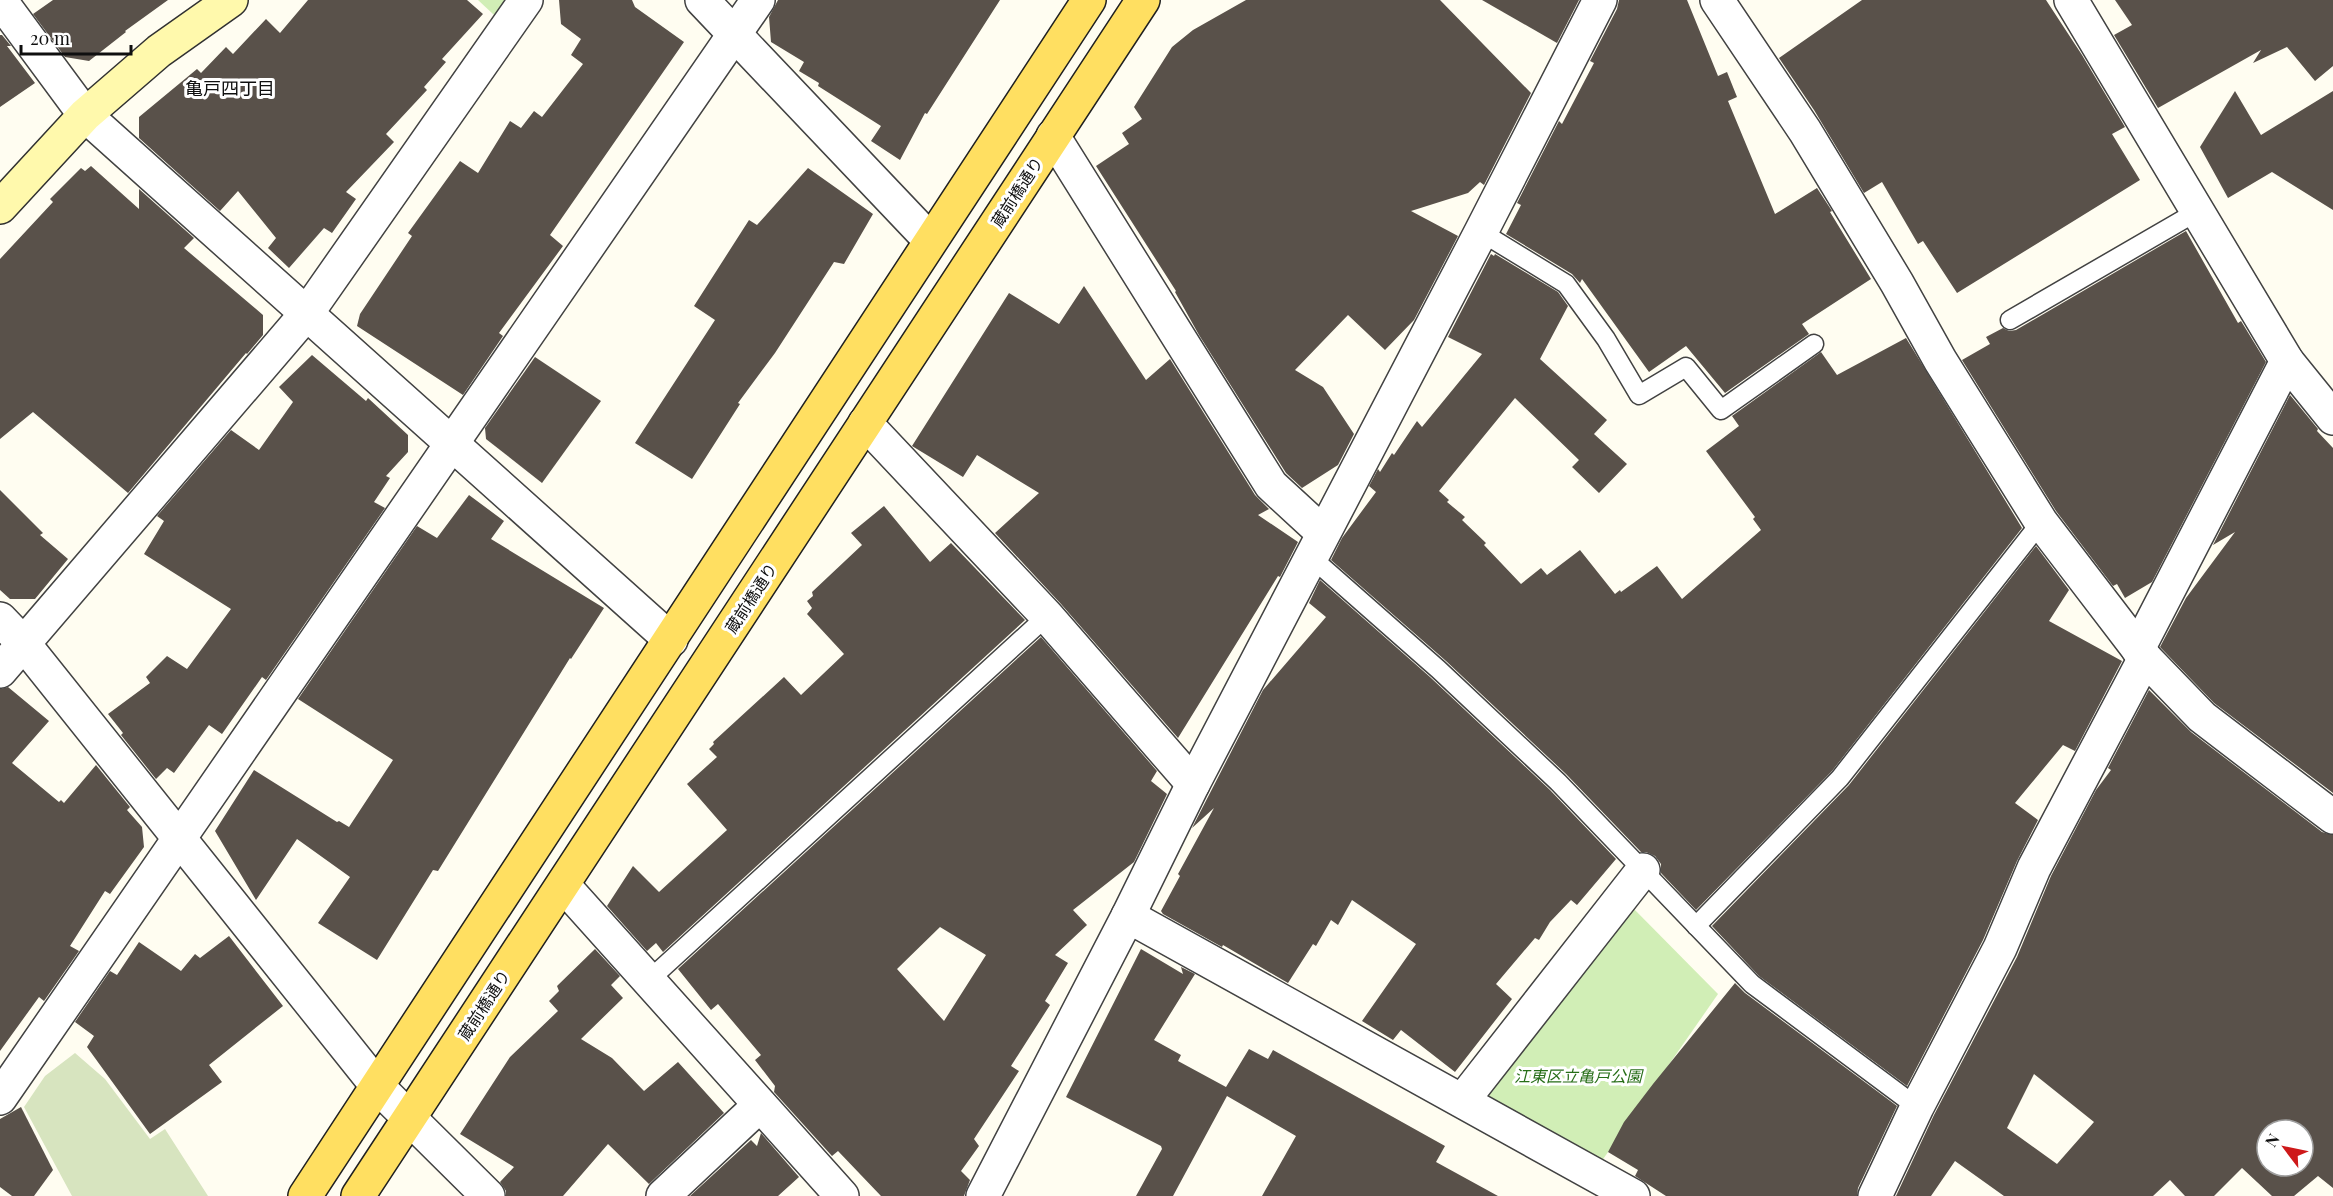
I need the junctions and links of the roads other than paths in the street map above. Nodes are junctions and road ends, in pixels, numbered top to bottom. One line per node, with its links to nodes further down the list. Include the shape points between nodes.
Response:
1 (0, 0): 12 (street)
2 (231, 0): 12 (street, via 159,51)
3 (526, 0): 18 (street)
4 (702, 0): 11 (street)
5 (758, 0): 11 (street)
6 (1089, 0): 17 (main road)
7 (1143, 0): 13 (main road, 蔵前橋通り)
8 (1600, 0): 16 (street)
9 (1717, 0): 25 (street, via 1805,131)
10 (2071, 0): 15 (street)
11 (734, 34): 17 (street); 24 (street)
12 (85, 115): 14 (street); 18 (street)
13 (1053, 136): 23 (main road, 蔵前橋通り); 26 (street, via 1271,485)
14 (0, 207)
15 (2198, 211): 19 (lane); 21 (street)
16 (1481, 232): 20 (lane, via 1566,284 1639,395 1686,367 1721,410); 26 (street)
17 (930, 240): 29 (main road)
18 (307, 313): 24 (street); 30 (street)
19 (2010, 320)
20 (1814, 344)
21 (2287, 361): 22 (street); 31 (street)
22 (2333, 418)
23 (866, 423): 27 (street); 37 (main road, 蔵前橋通り)
24 (450, 444): 29 (street); 35 (street)
25 (2041, 522): 31 (street); 39 (lane, via 1840,778)
26 (1317, 546): 33 (street); 36 (lane)
27 (1047, 616): 33 (street); 40 (lane)
28 (0, 619): 30 (street)
29 (671, 640): 41 (main road)
30 (24, 644): 32 (street); 35 (street)
31 (2142, 654): 34 (street, via 2202,717); 45 (street, via 2034,868 2000,948)
32 (0, 671)
33 (1193, 784): 38 (street)
34 (2333, 817)
35 (179, 839): 41 (street); 42 (street)
36 (1643, 870): 39 (lane); 43 (street)
37 (564, 885): 40 (street); 46 (main road, 蔵前橋通り)
38 (1128, 916): 43 (street); 52 (street)
39 (1696, 926): 45 (lane, via 1752,984)
40 (648, 981): 44 (street)
41 (378, 1087): 46 (street); 47 (main road)
42 (0, 1098)
43 (1462, 1100): 53 (street)
44 (760, 1105): 50 (street); 51 (street)
45 (1917, 1107): 54 (street)
46 (409, 1118): 48 (main road, 蔵前橋通り); 49 (street)
47 (305, 1196)
48 (358, 1196)
49 (488, 1196)
50 (663, 1196)
51 (842, 1196)
52 (982, 1196)
53 (1633, 1196)
54 (1875, 1196)

